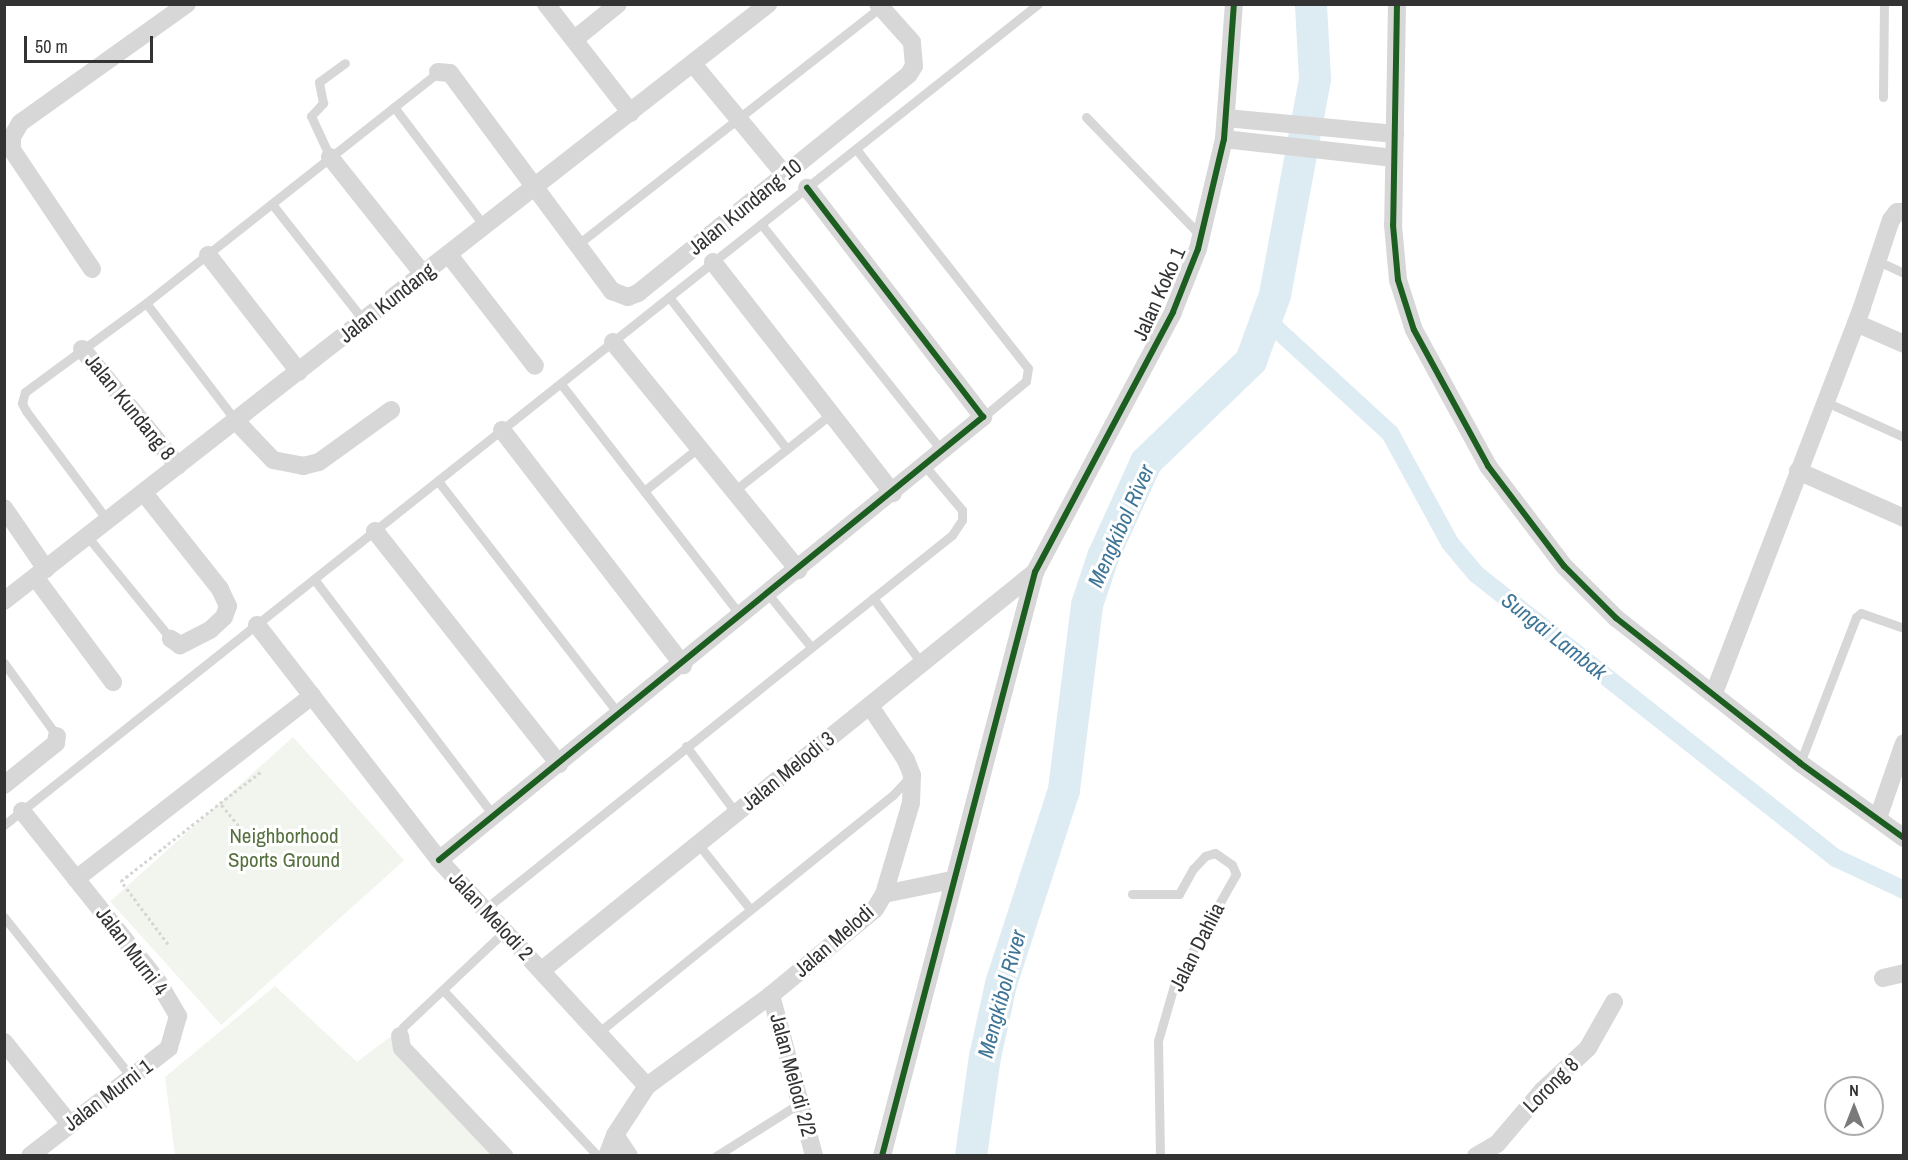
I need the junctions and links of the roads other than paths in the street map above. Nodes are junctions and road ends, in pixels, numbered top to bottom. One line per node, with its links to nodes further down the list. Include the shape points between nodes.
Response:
1 (187, 4): 38 (street, via 20,123 12,137 12,150)
2 (546, 4): 10 (street)
3 (618, 4): 10 (street)
4 (768, 4): 12 (street, Jalan Kundang)
5 (1038, 4): 22 (lane)
6 (1234, 4): 18 (street, Jalan Koko 1)
7 (1397, 4): 20 (street)
8 (1884, 4): 14 (lane)
9 (879, 6): 19 (lane); 25 (street, Jalan Kundang 10, via 912,42 914,66)
10 (575, 39): 16 (street)
11 (345, 63): 23 (lane, via 319,82 323,103 311,116)
12 (693, 64): 16 (street, Jalan Kundang); 19 (street)
13 (438, 72): 15 (lane); 26 (street, Jalan Kundang 10, via 450,73)
14 (1883, 97)
15 (394, 107): 23 (lane); 31 (lane)
16 (631, 113): 26 (street, Jalan Kundang)
17 (1086, 117): 32 (lane)
18 (1226, 118): 20 (street); 21 (street, Jalan Koko 1)
19 (738, 119): 25 (street); 33 (lane)
20 (1395, 134): 24 (street)
21 (1224, 139): 24 (street); 32 (street, Jalan Koko 1)
22 (856, 149): 27 (lane); 54 (lane, via 1028,368 1026,381)
23 (330, 157): 28 (lane); 40 (street)
24 (1394, 158): 90 (street, via 1393,225 1405,308 1432,367 1488,466 1580,583 1616,618)
25 (784, 175): 33 (street, Jalan Kundang 10, via 638,293 619,297)
26 (534, 188): 31 (street, Jalan Kundang); 33 (street, Jalan Kundang 10)
27 (807, 188): 30 (lane); 54 (street)
28 (272, 204): 34 (lane); 43 (lane)
29 (1904, 212): 36 (street, via 1893,216)
30 (761, 224): 37 (lane); 60 (lane)
31 (484, 227): 35 (street, Jalan Kundang)
32 (1202, 237): 75 (street, Jalan Koko 1, via 1173,312)
33 (577, 245)
34 (208, 255): 42 (lane); 49 (street)
35 (448, 255): 40 (street, Jalan Kundang); 48 (street)
36 (1878, 261): 39 (lane); 44 (street)
37 (713, 262): 41 (lane); 53 (street)
38 (92, 269)
39 (1904, 273)
40 (424, 274): 43 (street, Jalan Kundang)
41 (669, 297): 45 (lane); 59 (lane)
42 (146, 303): 47 (lane); 55 (lane)
43 (364, 321): 49 (street, Jalan Kundang)
44 (1856, 323): 46 (street); 51 (street)
45 (613, 342): 50 (lane); 58 (street)
46 (1904, 344)
47 (82, 349): 61 (street, Jalan Kundang 8); 71 (lane, via 31,387 22,404)
48 (535, 366)
49 (299, 372): 55 (street, Jalan Kundang)
50 (561, 384): 56 (lane); 65 (lane)
51 (1826, 402): 57 (lane); 63 (street)
52 (391, 410): 55 (street, via 318,462 303,466 273,460)
53 (832, 413): 59 (lane); 68 (street)
54 (983, 417): 60 (street)
55 (236, 421): 61 (street, Jalan Kundang)
56 (502, 430): 64 (lane); 87 (street)
57 (1904, 437)
58 (698, 448): 65 (lane); 66 (street)
59 (787, 449): 66 (lane)
60 (943, 452): 62 (street)
61 (178, 466): 67 (street, Jalan Kundang)
62 (925, 466): 68 (street); 79 (lane, via 962,510 962,520 952,535)
63 (1798, 471): 70 (street); 90 (street)
64 (438, 481): 72 (lane); 93 (lane)
65 (644, 490): 81 (lane)
66 (734, 491): 74 (street)
67 (144, 493): 71 (street, Jalan Kundang); 84 (street, via 220,589 228,606 224,617 210,630 180,645)
68 (893, 493): 74 (street)
69 (4, 508): 76 (street)
70 (1904, 518)
71 (108, 521): 73 (street, Jalan Kundang)
72 (375, 531): 77 (lane); 98 (street)
73 (87, 536): 76 (street, Jalan Kundang); 84 (lane)
74 (798, 570): 78 (street)
75 (1035, 572): 88 (street, Jalan Melodi 3); 110 (street)
76 (40, 573): 80 (street, Jalan Kundang); 89 (street)
77 (314, 579): 82 (lane); 103 (lane)
78 (768, 594): 81 (street); 85 (lane)
79 (873, 598): 85 (lane); 88 (lane)
80 (4, 601)
81 (742, 617): 87 (street)
82 (257, 625): 91 (street, Jalan Melodi 2); 101 (lane)
83 (1904, 628): 97 (lane, via 1861,614 1856,617)
84 (171, 639)
85 (810, 647): 96 (lane)
86 (4, 663): 94 (lane)
87 (683, 665): 93 (street)
88 (924, 665): 92 (street, Jalan Melodi 3)
89 (113, 682)
90 (1714, 693): 97 (street)
91 (312, 696): 108 (street, Jalan Melodi 2); 109 (street)
92 (870, 706): 99 (street); 102 (street, Jalan Melodi 3)
93 (620, 716): 98 (street)
94 (57, 736): 100 (street, via 56,743)
95 (1904, 743): 104 (street)
96 (686, 746): 102 (lane); 113 (lane)
97 (1800, 763): 104 (street)
98 (559, 764): 103 (street)
99 (912, 775): 111 (street, Jalan Melodi, via 911,803); 114 (lane, via 893,795)
100 (4, 785)
101 (22, 811): 105 (lane); 109 (street, Jalan Murni 4)
102 (736, 813): 107 (street, Jalan Melodi 3)
103 (494, 815): 108 (street)
104 (1878, 818): 106 (street)
105 (4, 825)
106 (1904, 838)
107 (698, 844): 114 (lane); 117 (street, Jalan Melodi 3)
108 (439, 860): 113 (street, Jalan Melodi 2)
109 (76, 879): 123 (street, Jalan Murni 4, via 157,980 178,1016)
110 (952, 880): 111 (street); 139 (street)
111 (884, 894): 121 (street, Jalan Melodi, via 875,909)
112 (1132, 894): 140 (lane, Jalan Dahlia, via 1179,894 1193,869 1205,856 1215,853 1232,865 1236,874 1175,982 1158,1041)
113 (484, 909): 116 (street, Jalan Melodi 2)
114 (750, 909): 124 (lane)
115 (4, 917): 127 (lane)
116 (505, 931): 117 (street, Jalan Melodi 2); 120 (lane)
117 (542, 970): 124 (street, Jalan Melodi 2)
118 (1904, 973): 119 (street)
119 (1883, 978)
120 (443, 990): 125 (lane, via 403,1027); 134 (lane)
121 (771, 995): 128 (street, Jalan Melodi); 129 (street, Jalan Melodi 2/2)
122 (1614, 1002): 141 (street, Lorong 8, via 1588,1048 1543,1090 1497,1144)
123 (178, 1028): 127 (street, Jalan Murni 1, via 169,1048)
124 (599, 1032): 128 (street, Jalan Melodi 2)
125 (400, 1036): 133 (street, via 402,1048)
126 (4, 1042): 130 (street)
127 (132, 1078): 130 (street, Jalan Murni 1)
128 (647, 1086): 131 (street)
129 (801, 1102): 137 (lane); 138 (street, Jalan Melodi 2/2)
130 (70, 1124): 132 (street, Jalan Murni 1)
131 (615, 1135): 135 (street); 136 (street)
132 (30, 1155)
133 (504, 1155)
134 (598, 1155)
135 (607, 1155)
136 (629, 1155)
137 (716, 1155)
138 (814, 1155)
139 (882, 1155)
140 (1160, 1155)
141 (1476, 1155)

